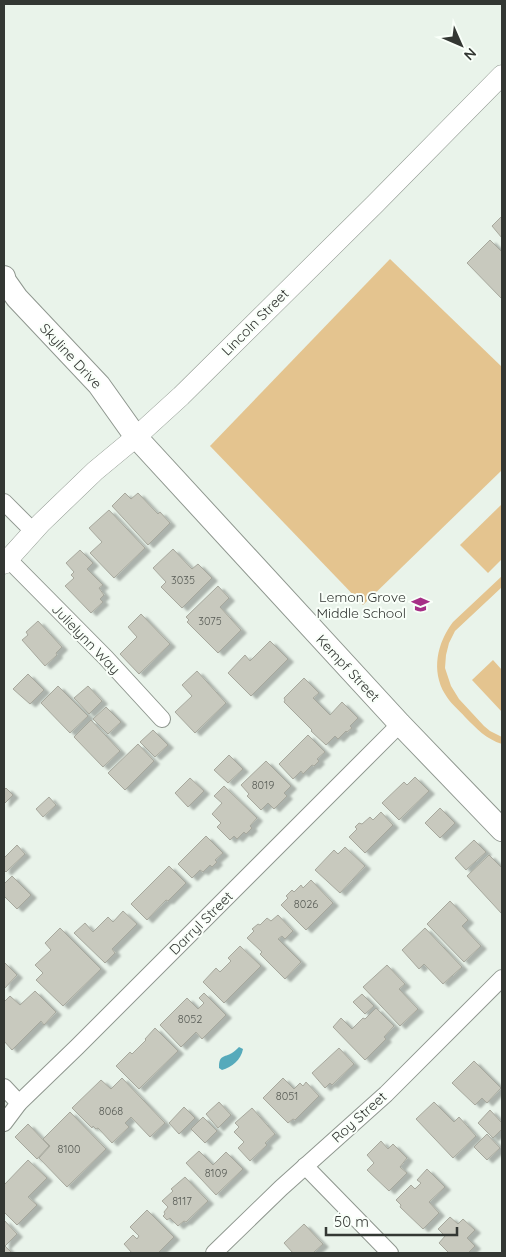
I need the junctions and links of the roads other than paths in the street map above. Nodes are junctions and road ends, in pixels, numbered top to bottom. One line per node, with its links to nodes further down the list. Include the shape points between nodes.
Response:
1 (502, 75): 3 (street, Lincoln Street)
2 (4, 277): 3 (main road, Skyline Drive, via 16,298 99,385)
3 (136, 437): 5 (street, Lincoln Street, via 95,471); 8 (main road, Kempf Street)
4 (4, 502): 5 (street)
5 (33, 532): 6 (street, Lincoln Street)
6 (6, 562): 7 (street, Julielynn Way, via 106,658)
7 (162, 719)
8 (400, 724): 9 (main road, Kempf Street); 12 (street, Darryl Street)
9 (502, 830)
10 (502, 978): 14 (street, Roy Street, via 386,1094)
11 (4, 1087): 12 (street)
12 (19, 1103): 13 (street, Darryl Street)
13 (4, 1123)
14 (304, 1166): 15 (street, Roy Street); 16 (street)
15 (214, 1253)
16 (390, 1253)

